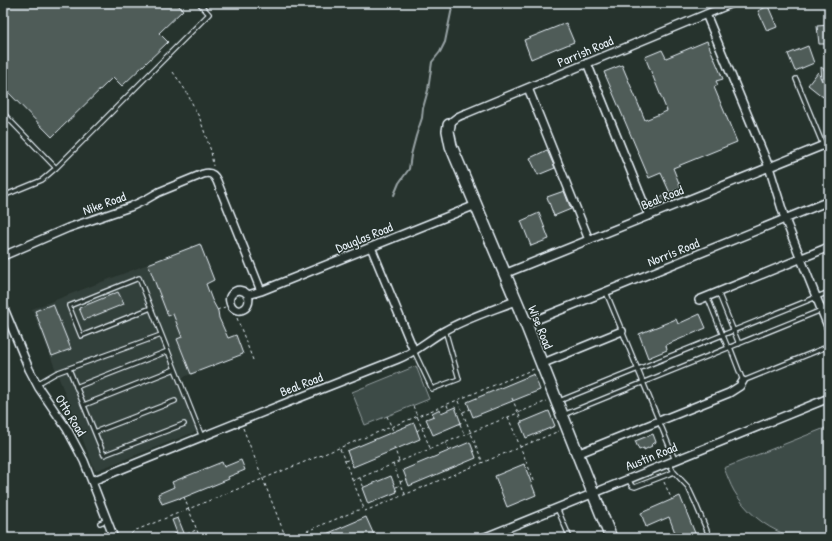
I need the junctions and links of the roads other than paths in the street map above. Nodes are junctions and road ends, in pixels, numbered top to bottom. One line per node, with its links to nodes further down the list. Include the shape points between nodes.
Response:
1 (199, 3): 11 (lane, via 209,14)
2 (733, 3): 3 (street, Parrish Road)
3 (706, 14): 4 (street, Parrish Road); 10 (street)
4 (587, 63): 6 (street, Parrish Road); 15 (street)
5 (796, 78): 9 (lane)
6 (528, 88): 8 (street, Parrish Road, via 456,118); 17 (street)
7 (3, 113): 11 (lane)
8 (449, 125): 14 (street, Wise Road, via 451,146)
9 (826, 144): 10 (street, Beal Road)
10 (769, 167): 15 (street, Beal Road); 16 (street)
11 (56, 168): 12 (lane, via 42,180)
12 (3, 196)
13 (829, 202): 16 (street, Norris Road)
14 (476, 205): 18 (street, Douglas Road); 22 (street, Wise Road)
15 (649, 216): 17 (street, Beal Road)
16 (785, 220): 21 (street); 24 (street, Norris Road)
17 (589, 240): 22 (street, Beal Road)
18 (371, 247): 23 (street, Douglas Road); 47 (street)
19 (829, 247): 21 (street)
20 (3, 256): 23 (street, Nike Road, via 68,228 130,207 159,192 209,173 214,175)
21 (801, 258): 25 (street); 29 (street)
22 (504, 274): 31 (street, Wise Road)
23 (261, 291): 27 (street, Douglas Road)
24 (606, 292): 36 (street, Norris Road); 39 (lane)
25 (718, 292): 28 (street); 40 (lane)
26 (829, 292): 29 (lane)
27 (248, 295)
28 (707, 296): 30 (street); 42 (lane)
29 (816, 297): 35 (street); 40 (lane)
30 (699, 300)
31 (515, 301): 36 (street, Wise Road); 38 (street, Beal Road)
32 (3, 306): 54 (street, Otto Road)
33 (151, 308): 33 (lane, via 139,278 69,306 81,336); 41 (lane)
34 (829, 308): 35 (lane)
35 (822, 310): 37 (street); 43 (lane)
36 (526, 324): 48 (street, Wise Road)
37 (829, 328)
38 (445, 330): 47 (street, Beal Road); 47 (lane, via 459,379 432,389)
39 (622, 331): 48 (street); 51 (lane)
40 (734, 331): 42 (lane); 43 (lane)
41 (161, 335): 46 (lane); 49 (lane)
42 (723, 335): 45 (lane); 51 (lane)
43 (739, 344): 45 (lane)
44 (829, 346): 52 (lane)
45 (729, 348): 52 (lane); 53 (lane)
46 (168, 351): 50 (lane); 55 (lane)
47 (414, 352): 64 (street, Beal Road)
48 (542, 365): 57 (street, Wise Road)
49 (69, 369): 54 (lane); 55 (lane)
50 (175, 369): 59 (lane); 64 (lane)
51 (638, 369): 53 (lane); 57 (lane)
52 (743, 381): 61 (street, via 729,393)
53 (644, 383): 60 (lane); 61 (lane)
54 (37, 384): 69 (street, Otto Road, via 67,429)
55 (76, 387): 59 (lane)
56 (829, 398): 66 (street, Austin Road)
57 (556, 400): 60 (street, Wise Road)
58 (175, 401): 63 (lane)
59 (84, 405): 63 (lane)
60 (562, 416): 65 (street, Wise Road)
61 (659, 421): 65 (street); 66 (lane)
62 (184, 424): 63 (lane, via 104,455)
63 (95, 432)
64 (202, 437): 69 (street, Beal Road)
65 (577, 454): 70 (street, Wise Road)
66 (672, 461): 67 (lane); 68 (street, Austin Road)
67 (674, 472): 68 (lane, via 636,487 632,486); 78 (lane, via 688,487)
68 (628, 479): 70 (street, Austin Road)
69 (92, 481): 72 (street, Otto Road)
70 (594, 493): 71 (street, Austin Road); 77 (street, Wise Road)
71 (557, 508): 75 (street, Austin Road); 76 (lane)
72 (107, 520): 73 (lane); 74 (street, Otto Road)
73 (100, 523)
74 (114, 538)
75 (483, 538)
76 (570, 538)
77 (611, 538)
78 (710, 538)

